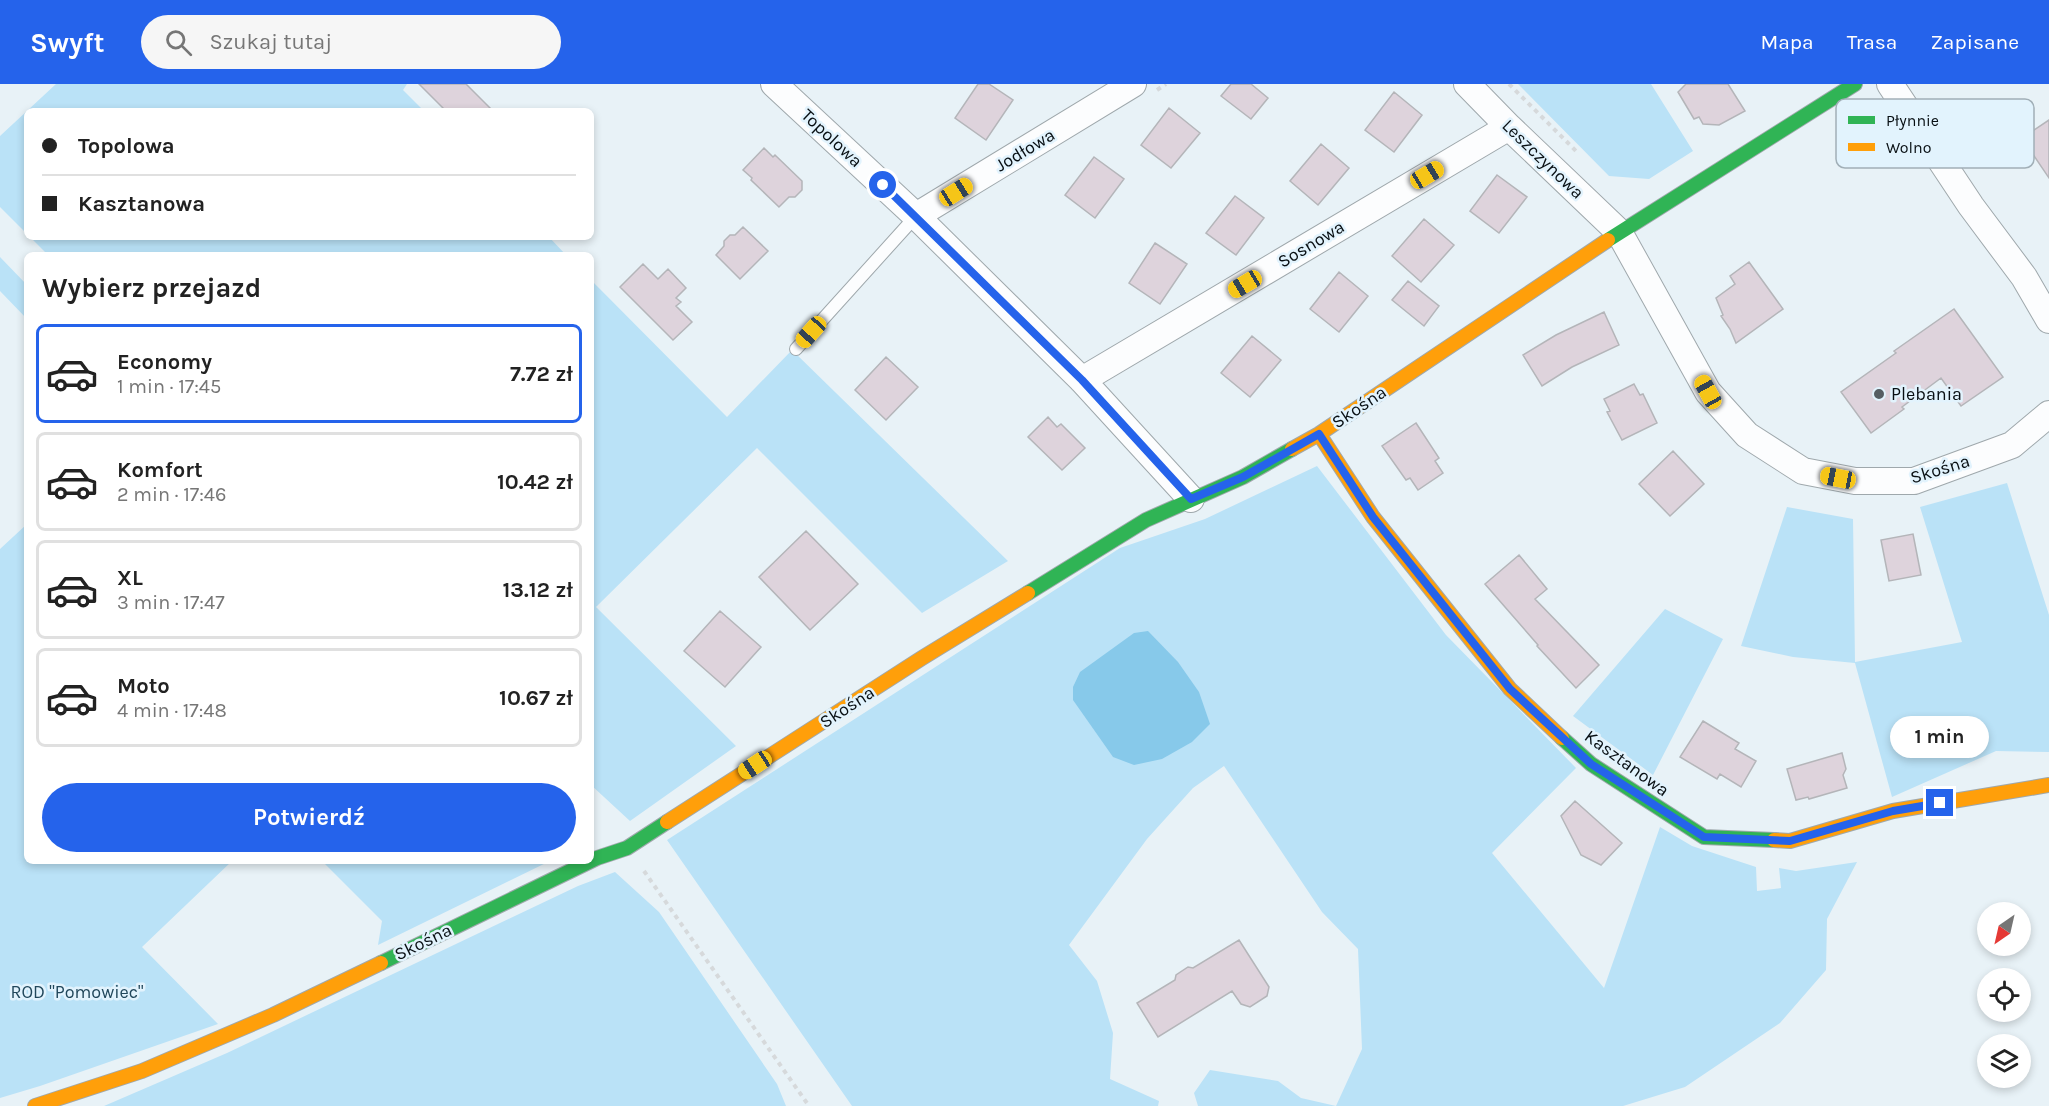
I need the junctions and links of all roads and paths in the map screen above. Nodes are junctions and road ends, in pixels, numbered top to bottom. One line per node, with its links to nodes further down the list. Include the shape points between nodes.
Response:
1 (774, 84): 11 (street, Topolowa)
2 (1133, 84): 11 (street, Jodłowa)
3 (1467, 84): 8 (street, Leszczynowa)
4 (1509, 84): 9 (path)
5 (1855, 84): 12 (street, Skośna)
6 (1890, 84): 7 (street)
7 (1900, 99)
8 (1509, 127): 12 (street, Leszczynowa); 15 (street, Sosnowa)
9 (1577, 152)
10 (1946, 168): 13 (street, via 2024,277)
11 (916, 216): 14 (lane); 15 (street, Topolowa)
12 (1620, 232): 16 (street, Skośna, via 1708,392 1747,435 1803,471 1856,481 1914,481 2012,445); 17 (street, Skośna)
13 (2049, 320)
14 (796, 349)
15 (1082, 380): 18 (street, Topolowa)
16 (2049, 414)
17 (1319, 434): 18 (street, Skośna, via 1243,477); 19 (street, Kasztanowa, via 1373,517 1510,689 1591,764 1704,837 1790,841 1893,811)
18 (1191, 499): 20 (street, Skośna, via 1146,520 922,658)
19 (2049, 785)
20 (627, 848): 21 (street, Skośna); 24 (path)
21 (594, 859)
22 (584, 864): 23 (street, Skośna, via 251,1024 142,1071)
23 (35, 1106)
24 (809, 1106)

